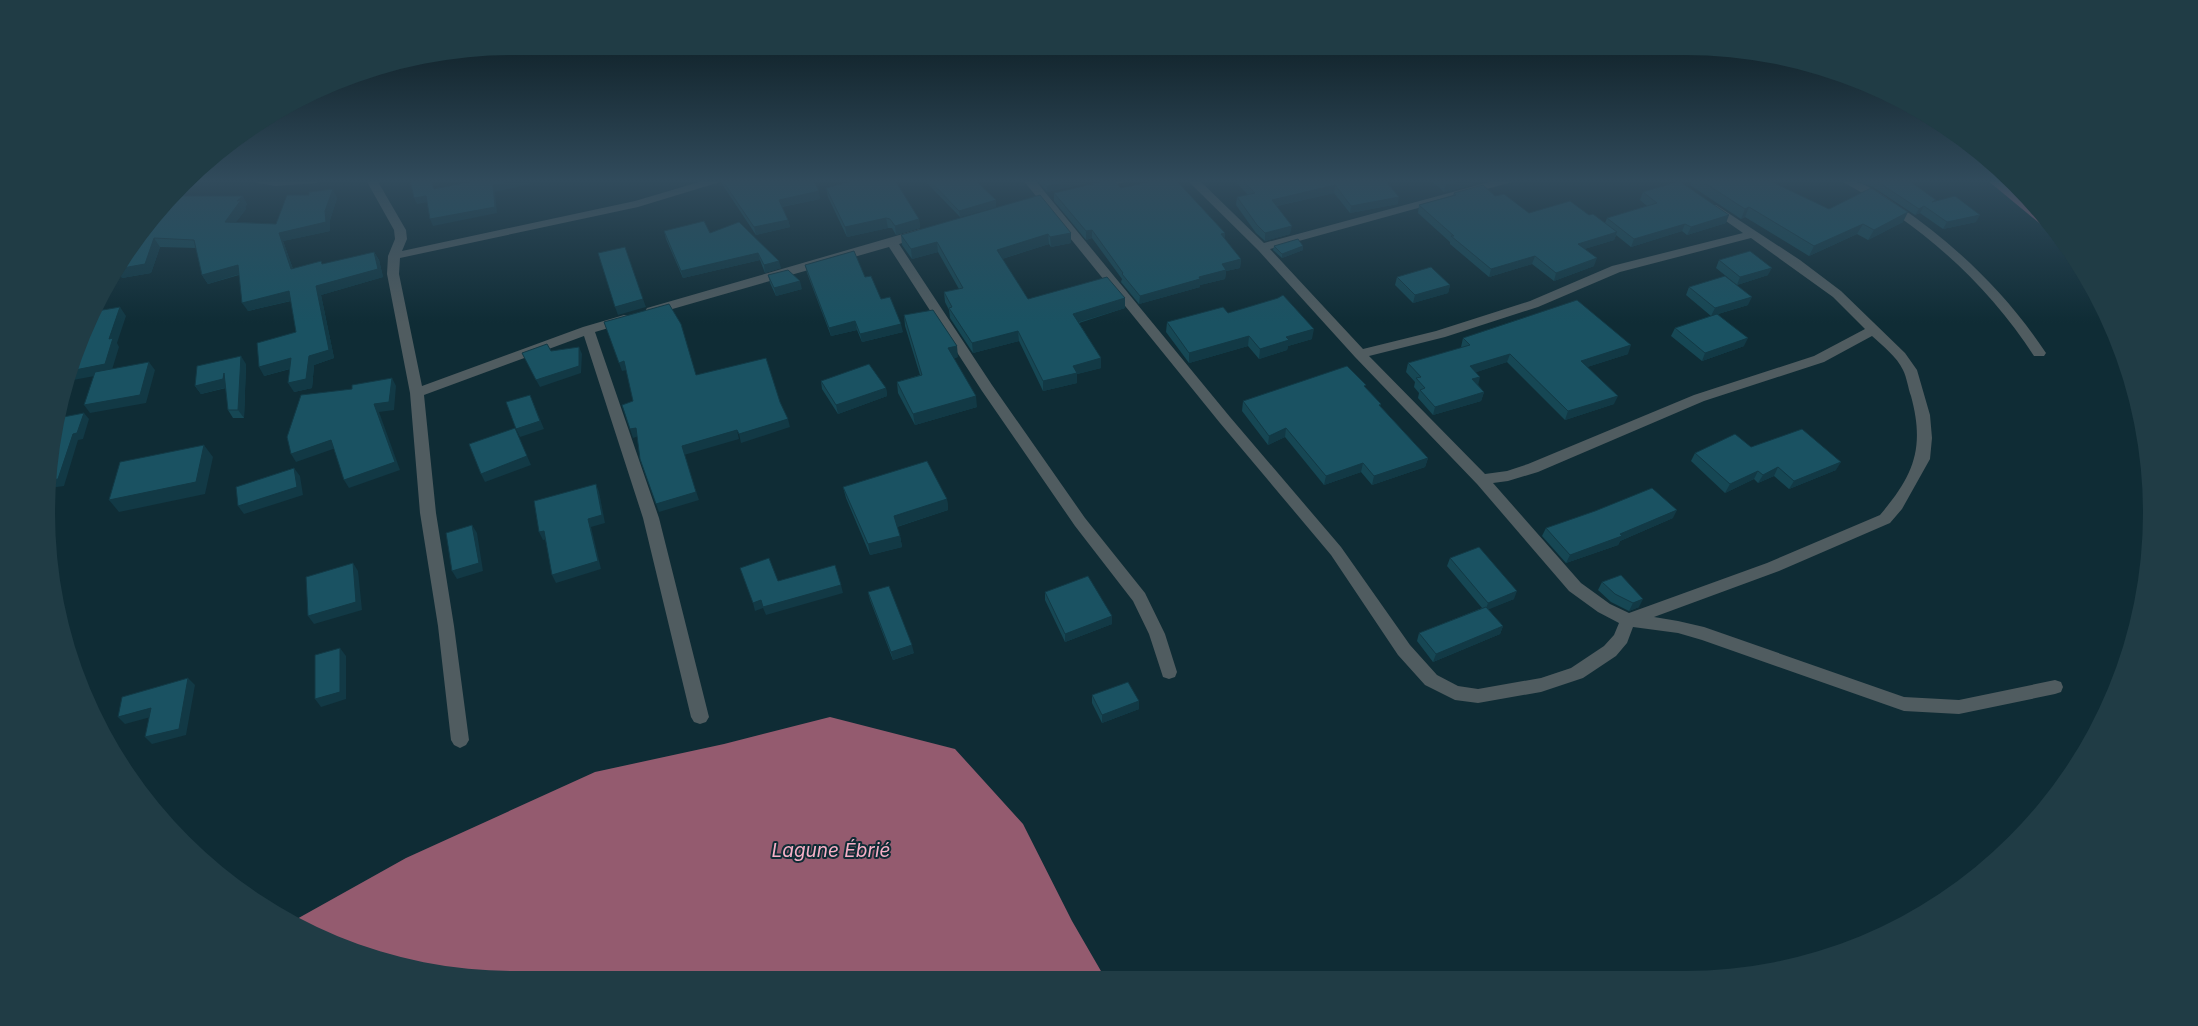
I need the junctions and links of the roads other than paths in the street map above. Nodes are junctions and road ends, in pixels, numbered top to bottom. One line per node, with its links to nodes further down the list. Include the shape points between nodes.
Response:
1 (399, 228): 12 (street, via 401,239)
2 (526, 228): 12 (street)
3 (1073, 228): 19 (street, via 1225,420 1336,551 1404,650 1431,680 1455,693 1478,696 1541,686 1577,674 1610,651 1621,638)
4 (1242, 228): 11 (street)
5 (1332, 228): 11 (street)
6 (1743, 228): 9 (street)
7 (1919, 228): 15 (street, via 1978,276 2012,313)
8 (930, 231): 10 (street)
9 (1752, 234): 14 (street, via 1837,294); 16 (street, via 1616,269 1534,304 1440,334)
10 (892, 242): 13 (street); 20 (street, via 1008,420 1080,522 1139,597 1157,634)
11 (1262, 247): 16 (street)
12 (394, 256): 17 (street, via 395,289)
13 (588, 330): 17 (street); 22 (street, via 651,518)
14 (1874, 330): 18 (street, via 1819,359 1699,398 1534,468); 19 (street, via 1910,370 1923,415 1923,459 1897,505 1885,519 1773,568)
15 (2039, 353)
16 (1360, 354): 18 (street)
17 (417, 393): 23 (street, via 428,513)
18 (1482, 480): 19 (street, via 1575,587)
19 (1628, 620): 21 (street, via 1704,634 1904,704 1960,707)
20 (1169, 672)
21 (2055, 687)
22 (700, 717)
23 (460, 740)

